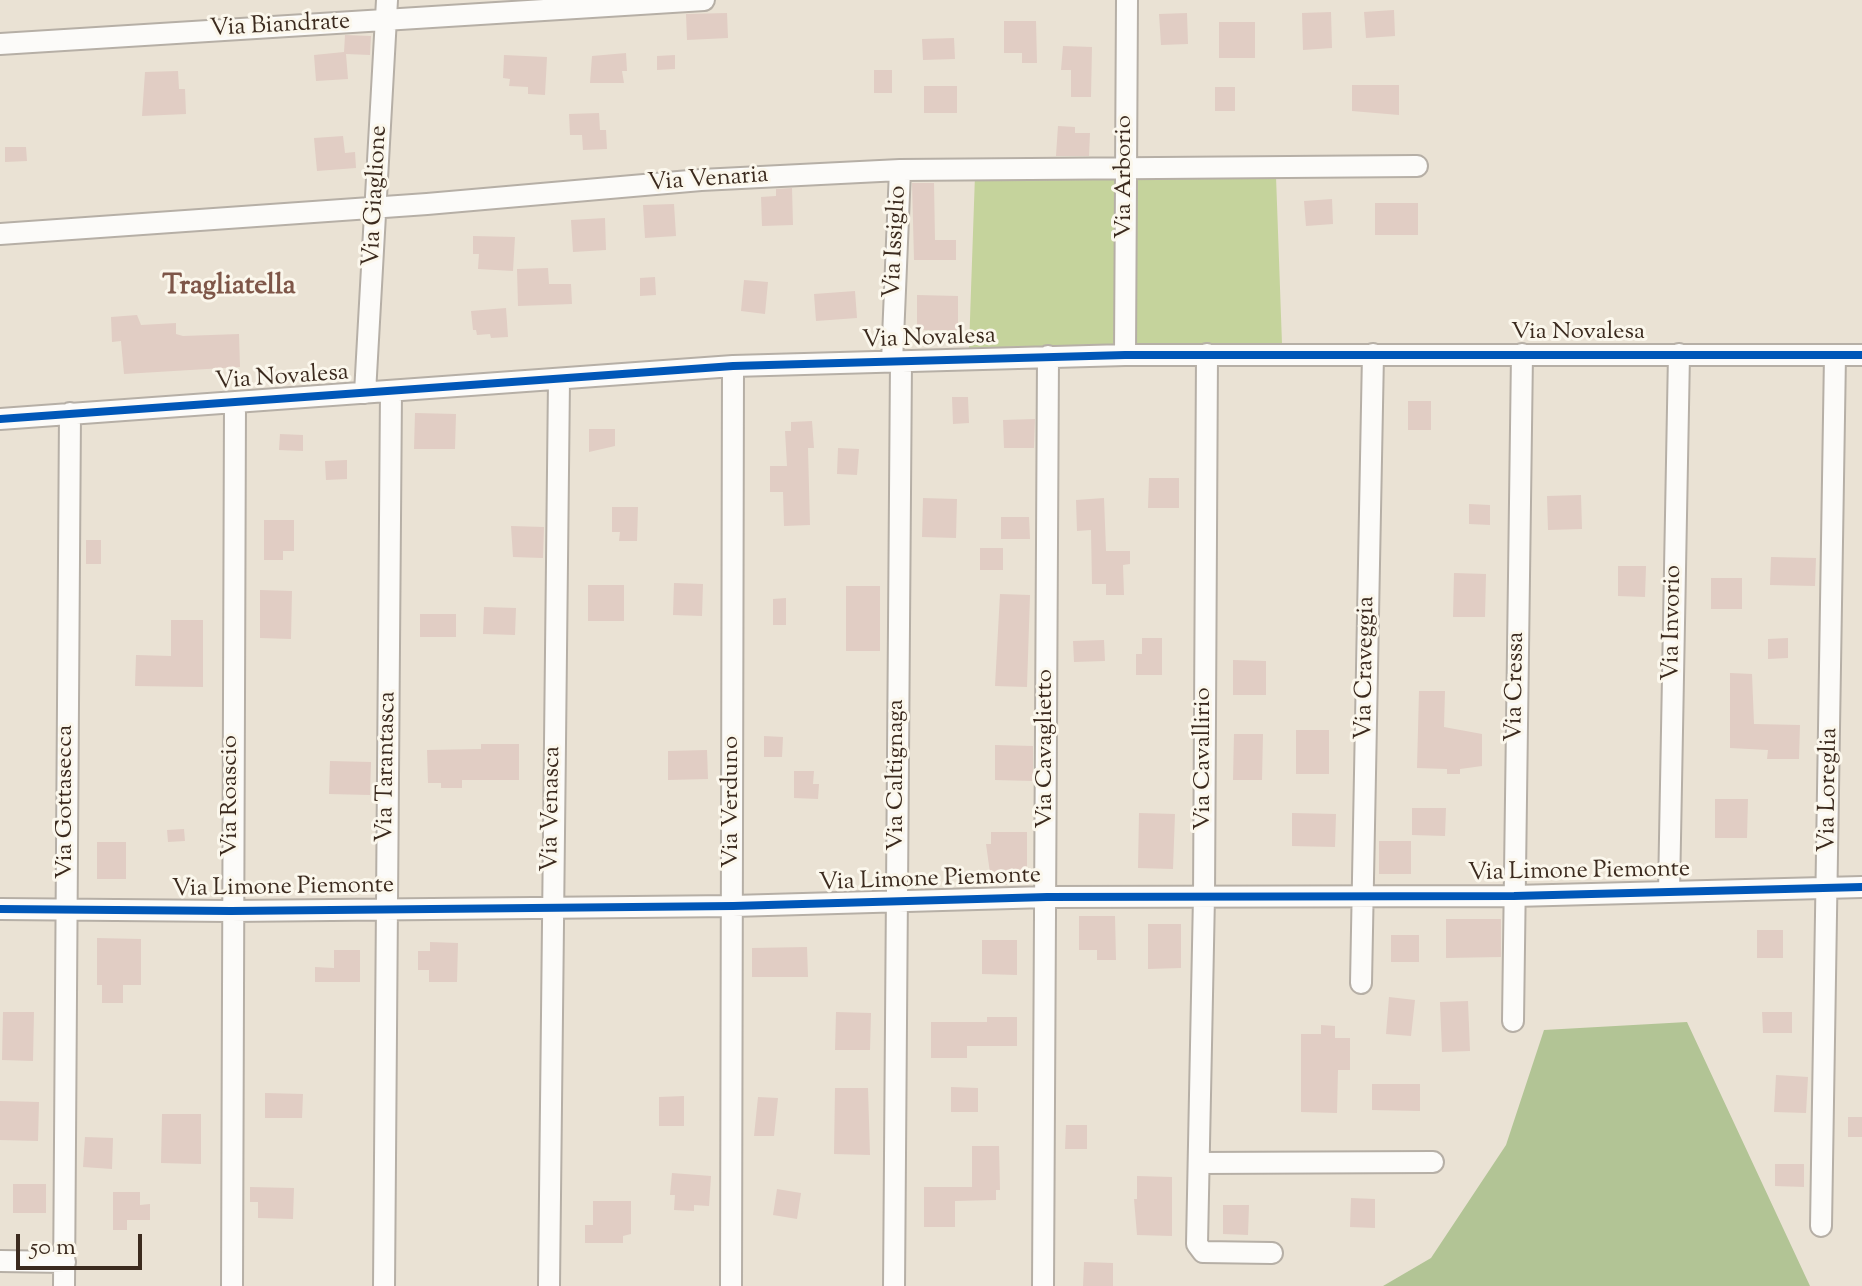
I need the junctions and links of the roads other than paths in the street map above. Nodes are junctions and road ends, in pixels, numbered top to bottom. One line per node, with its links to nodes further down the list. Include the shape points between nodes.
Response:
1 (704, 0): 3 (street, Via Biandrate)
2 (1127, 0): 6 (street, Via Arborio)
3 (386, 10): 4 (street, Via Biandrate); 8 (street, Via Giaglione)
4 (0, 44)
5 (1417, 166): 6 (street, Via Venaria)
6 (1127, 168): 7 (street, Via Venaria); 14 (street, Via Arborio)
7 (900, 170): 8 (street, Via Venaria, via 701,180); 18 (street, Via Issiglio)
8 (377, 207): 9 (street, Via Venaria); 22 (street, Via Giaglione)
9 (0, 234)
10 (1207, 354): 11 (street, Via Novalesa); 14 (street, Via Novalesa); 30 (street, Via Cavallirio)
11 (1373, 354): 12 (street, Via Novalesa); 29 (street, Via Craveggia)
12 (1522, 354): 13 (street, Via Novalesa); 31 (street, Via Cressa)
13 (1679, 354): 15 (street, Via Novalesa); 28 (street, Via Invorio)
14 (1125, 355): 17 (street, Via Novalesa)
15 (1835, 355): 16 (street, Via Novalesa); 26 (street, Via Loreglia)
16 (1862, 355)
17 (1048, 356): 18 (street, Via Novalesa); 32 (street, Via Cavaglietto)
18 (896, 361): 19 (street, Via Novalesa); 33 (street, Via Caltignaga)
19 (733, 366): 20 (street, Via Novalesa); 34 (street, Via Verduno)
20 (559, 380): 21 (street, Via Novalesa); 35 (street, Via Venasca)
21 (391, 391): 22 (street, Via Novalesa); 36 (street, Via Tarantasca)
22 (365, 393): 23 (street, Via Novalesa)
23 (235, 402): 24 (street, Via Novalesa); 39 (street, Via Roascio)
24 (70, 413): 25 (street, Via Novalesa); 38 (street, Via Gottasecca)
25 (0, 419)
26 (1829, 887): 27 (street, Via Limone Piemonte); 28 (street, Via Limone Piemonte); 44 (street, Via Loreglia)
27 (1862, 887)
28 (1669, 892): 31 (street, Via Limone Piemonte)
29 (1362, 895): 30 (street, Via Limone Piemonte); 31 (street, Via Limone Piemonte); 40 (street, Via Craveggia)
30 (1204, 896): 32 (street, Via Limone Piemonte); 43 (street, Via Cavallirio)
31 (1514, 896): 41 (street, Via Cressa)
32 (1047, 897): 33 (street, Via Limone Piemonte); 54 (street, Via Cavaglietto)
33 (897, 901): 34 (street, Via Limone Piemonte); 53 (street, Via Caltignaga)
34 (733, 906): 35 (street, Via Limone Piemonte); 52 (street, Via Verduno)
35 (551, 907): 36 (street, Via Limone Piemonte); 51 (street, Via Venasca)
36 (386, 908): 39 (street, Via Limone Piemonte); 50 (street, Via Tarantasca)
37 (0, 909): 38 (street, Via Limone Piemonte)
38 (66, 910): 39 (street, Via Limone Piemonte); 47 (street, Via Gottasecca)
39 (231, 911): 49 (street, Via Roascio)
40 (1361, 983)
41 (1513, 1021)
42 (1433, 1162): 43 (street)
43 (1199, 1163): 45 (street, Via Cavallirio, via 1197,1244 1203,1252)
44 (1821, 1226)
45 (1272, 1253)
46 (0, 1261): 47 (street)
47 (65, 1262): 48 (street, Via Gottasecca)
48 (64, 1286)
49 (232, 1286)
50 (384, 1286)
51 (549, 1286)
52 (731, 1286)
53 (894, 1286)
54 (1043, 1286)

